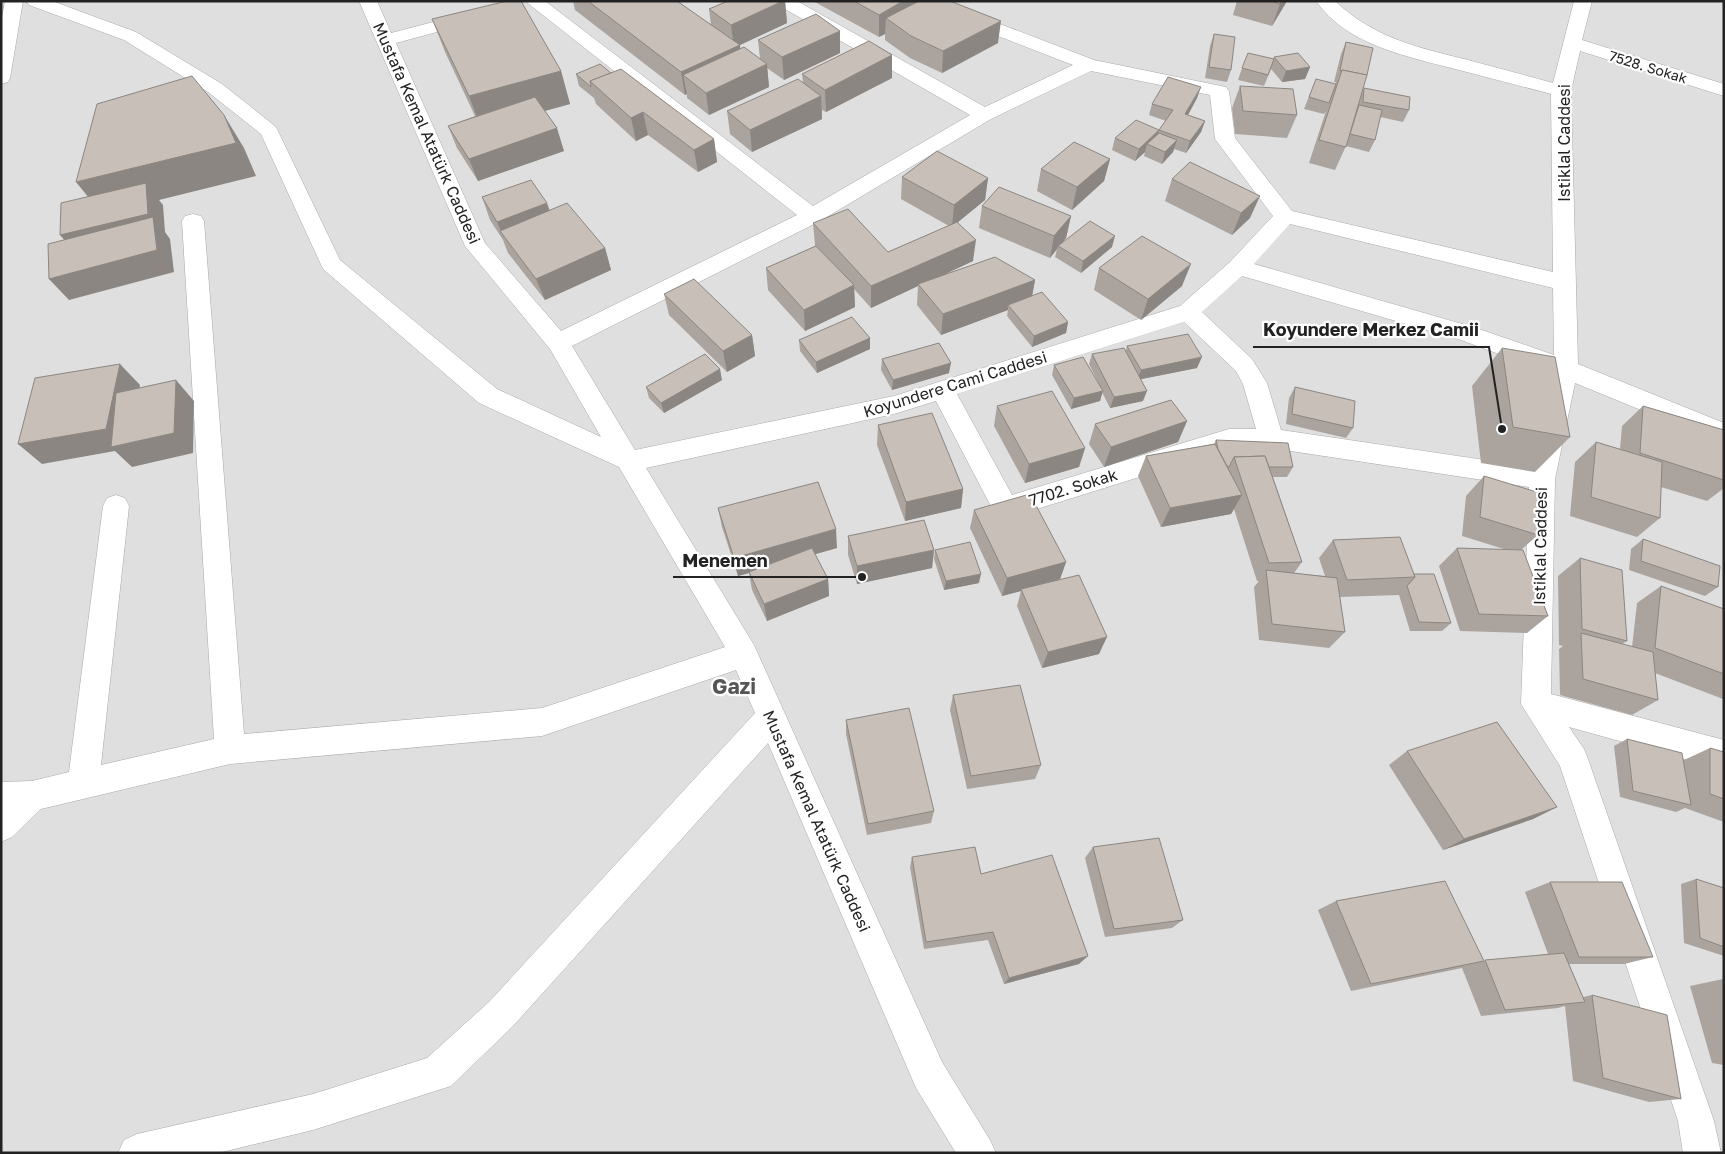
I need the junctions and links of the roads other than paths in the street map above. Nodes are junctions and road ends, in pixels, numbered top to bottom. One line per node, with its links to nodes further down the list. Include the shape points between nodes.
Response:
1 (14, 1): 14 (street)
2 (368, 1): 11 (street, Mustafa Kemal Atatürk Caddesi)
3 (533, 1): 9 (street); 18 (street)
4 (784, 1): 17 (street)
5 (924, 1): 13 (street)
6 (1325, 1): 15 (street, via 1368,34 1399,48)
7 (1583, 1): 12 (street, Istiklal Caddesi)
8 (39, 2): 29 (street, via 130,36 215,88 269,131 331,264 488,396)
9 (513, 6)
10 (486, 14): 11 (street)
11 (385, 40): 24 (street, Mustafa Kemal Atatürk Caddesi, via 476,246)
12 (1572, 43): 15 (street, Istiklal Caddesi); 16 (street, 7528. Sokak)
13 (1089, 65): 17 (street); 19 (street, via 1219,91 1225,139)
14 (1, 78)
15 (1562, 90): 22 (street, Istiklal Caddesi)
16 (1724, 90)
17 (984, 115): 18 (street)
18 (812, 216): 24 (street)
19 (1285, 216): 21 (street); 22 (street)
20 (193, 221): 35 (street)
21 (1238, 267): 23 (street); 25 (street, via 1468,334)
22 (1565, 283): 25 (street, Istiklal Caddesi)
23 (1188, 312): 26 (street, Koyundere Cami Caddesi); 28 (street, via 1244,365 1255,383)
24 (558, 343): 29 (street, Mustafa Kemal Atatürk Caddesi)
25 (1566, 369): 27 (street); 30 (street, Istiklal Caddesi)
26 (942, 390): 28 (street, 7702. Sokak, via 1005,508 1229,438); 29 (street, Koyundere Cami Caddesi, via 894,405)
27 (1724, 434)
28 (1271, 438): 30 (street)
29 (630, 461): 32 (street, Mustafa Kemal Atatürk Caddesi)
30 (1542, 479): 33 (street, Istiklal Caddesi)
31 (116, 506): 37 (street)
32 (744, 654): 34 (street, Mustafa Kemal Atatürk Caddesi); 35 (street, via 542,722)
33 (1536, 704): 36 (street); 43 (street, via 1573,759 1696,1120)
34 (772, 716): 41 (street, via 501,1014 438,1073 313,1112); 42 (street, Mustafa Kemal Atatürk Caddesi, via 929,1075)
35 (230, 750): 37 (street)
36 (1724, 755)
37 (83, 783): 38 (street)
38 (32, 796): 39 (street); 40 (street)
39 (1, 797)
40 (1, 826)
41 (137, 1153)
42 (978, 1153)
43 (1702, 1153)

